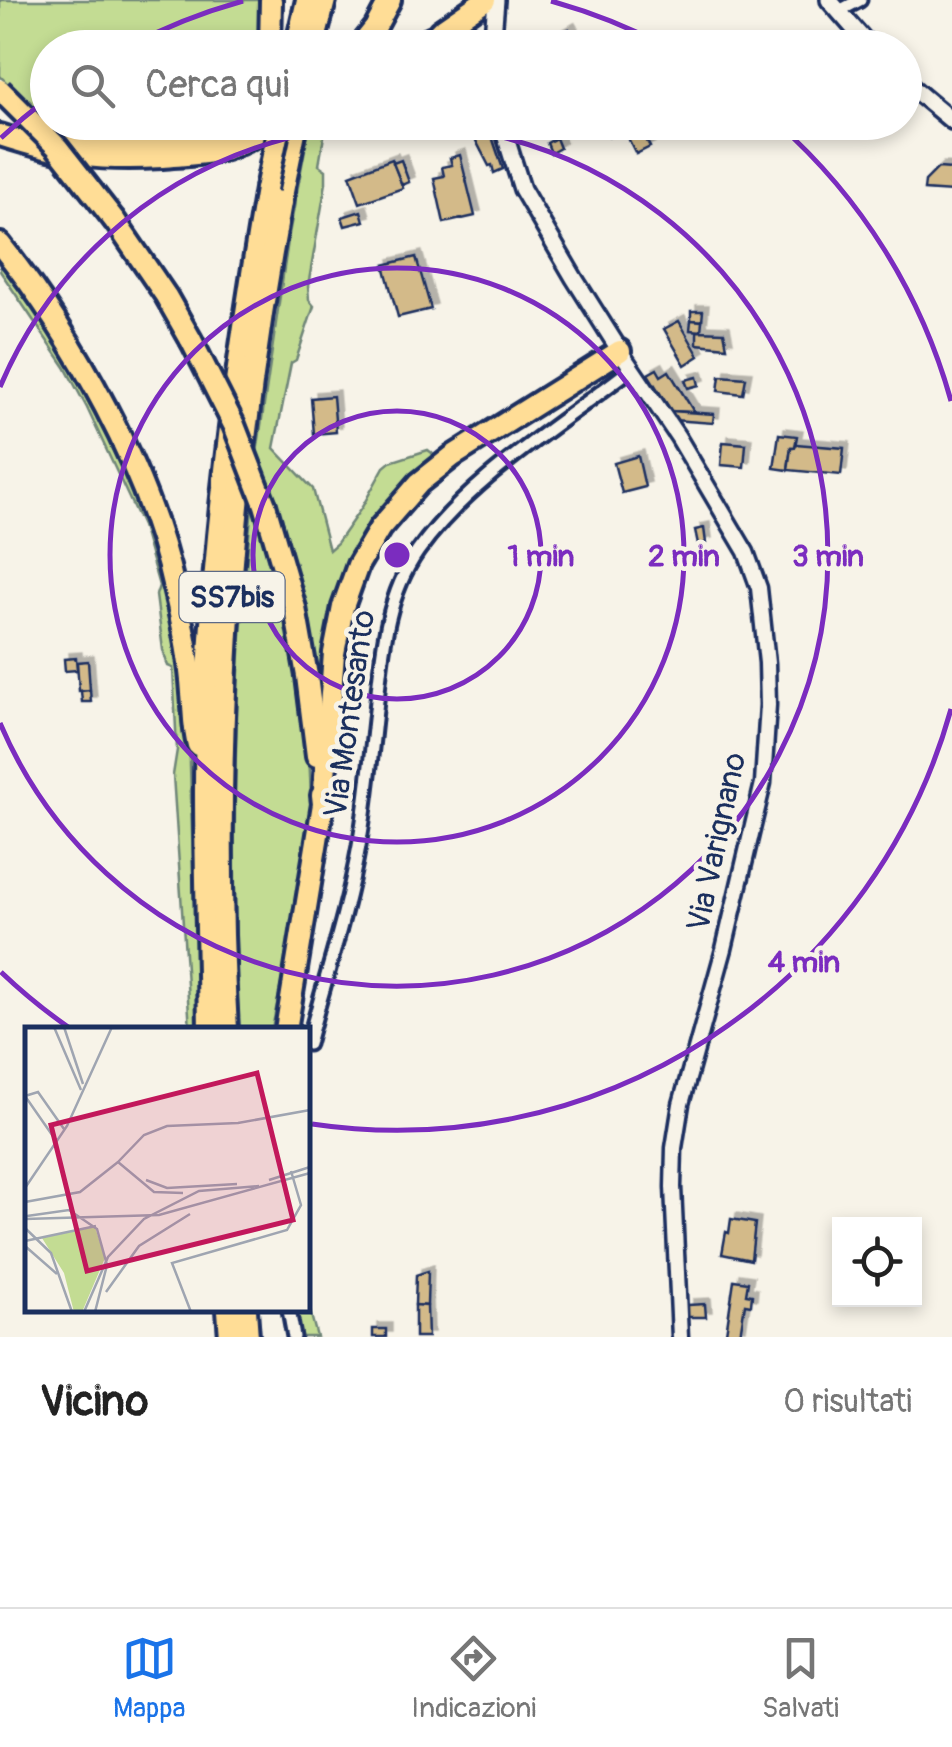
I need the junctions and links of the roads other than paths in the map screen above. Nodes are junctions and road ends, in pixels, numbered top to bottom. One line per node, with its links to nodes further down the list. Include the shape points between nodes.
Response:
1 (271, 0): 9 (highway)
2 (307, 0): 10 (highway)
3 (325, 0): 11 (highway)
4 (390, 0): 12 (highway)
5 (484, 0): 13 (highway)
6 (496, 0): 14 (main road)
7 (860, 0): 8 (street)
8 (834, 6): 15 (main road)
9 (270, 30)
10 (306, 30)
11 (311, 30)
12 (374, 30)
13 (441, 30)
14 (494, 30)
15 (855, 30)
16 (0, 90): 18 (highway, bridge)
17 (922, 98): 19 (main road)
18 (30, 120)
19 (952, 121)
20 (0, 123): 21 (highway)
21 (30, 131)
22 (0, 135): 26 (highway, via 48,151 120,159 191,155)
23 (50, 140): 35 (highway, bridge, via 166,296 234,425 295,608)
24 (66, 140): 25 (highway)
25 (167, 140)
26 (243, 140)
27 (266, 140): 31 (highway, bridge)
28 (277, 140): 31 (highway, SS7bis, bridge)
29 (293, 140): 37 (highway, SS7bis, via 263,304 237,524 221,802)
30 (507, 140): 33 (main road, Via Varignano, via 522,189)
31 (266, 189): 34 (highway, SS7bis, via 220,522)
32 (0, 244): 34 (highway, via 77,356 153,516 174,586 194,732)
33 (626, 360): 35 (highway, via 453,456 380,528 343,607); 39 (street, Via Montesanto, via 457,505 401,582 384,636 360,845); 46 (street, Via Varignano, via 746,552 759,588 767,664 763,782 674,1148)
34 (206, 767): 36 (highway, SS7bis)
35 (323, 804): 38 (highway)
36 (209, 1027)
37 (227, 1027)
38 (286, 1027)
39 (310, 1037)
40 (228, 1312): 43 (highway)
41 (246, 1312): 44 (highway)
42 (289, 1312): 45 (street)
43 (230, 1337)
44 (248, 1337)
45 (294, 1337)
46 (680, 1337)

